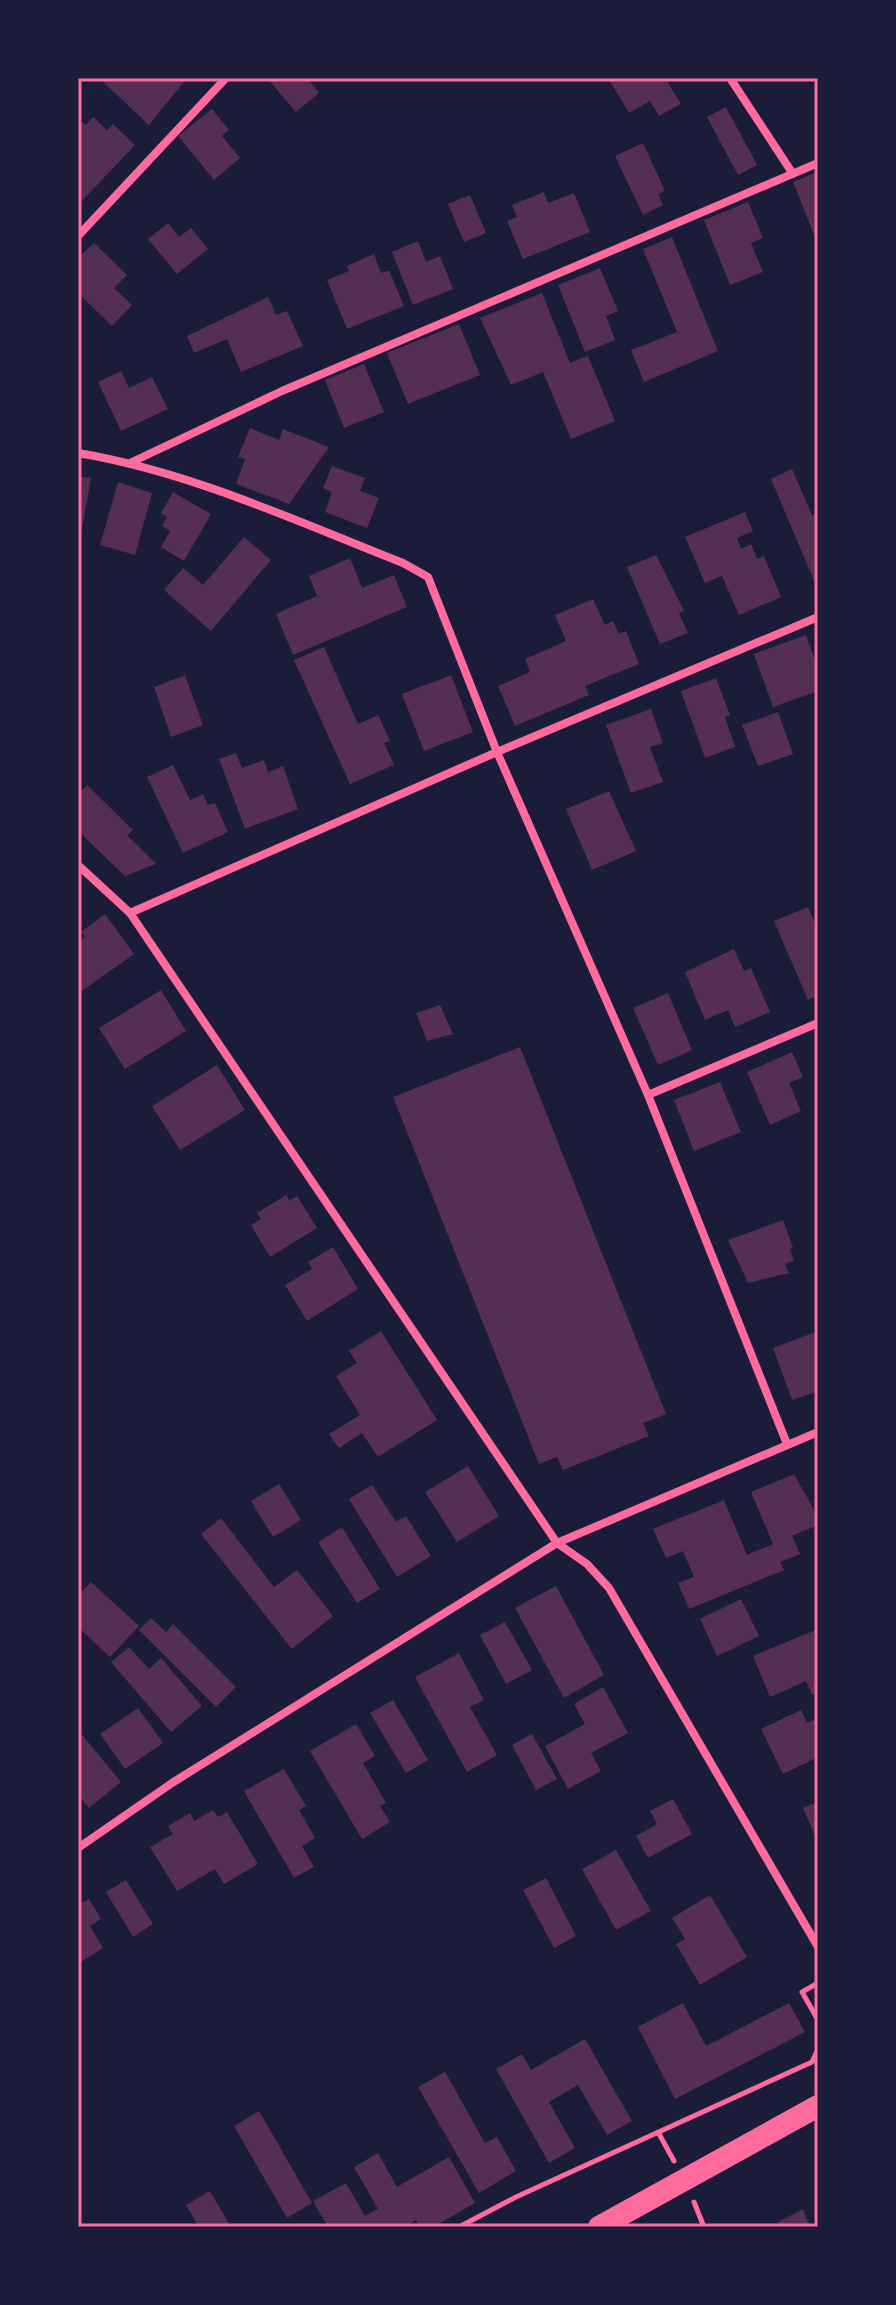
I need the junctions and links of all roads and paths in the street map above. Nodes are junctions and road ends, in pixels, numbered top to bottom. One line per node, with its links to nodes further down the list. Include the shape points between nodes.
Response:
1 (226, 78): 5 (street)
2 (730, 78): 4 (street)
3 (818, 163): 4 (street)
4 (793, 174): 7 (street, via 282,391)
5 (78, 236)
6 (78, 453): 7 (street)
7 (132, 462): 9 (street, via 185,477 428,577)
8 (818, 617): 9 (street)
9 (497, 752): 11 (street); 13 (street)
10 (78, 865): 11 (street)
11 (130, 913): 16 (street)
12 (818, 1023): 13 (street)
13 (648, 1095): 15 (street)
14 (818, 1432): 15 (street)
15 (787, 1444): 16 (street)
16 (557, 1543): 17 (street, via 172,1783); 18 (street, via 609,1588)
17 (78, 1848)
18 (818, 1947)
19 (818, 1983): 20 (path, via 802,1992)
20 (818, 2020)
21 (818, 2049): 23 (path, via 812,2062)
22 (818, 2106): 24 (highway)
23 (459, 2227)
24 (599, 2227)

